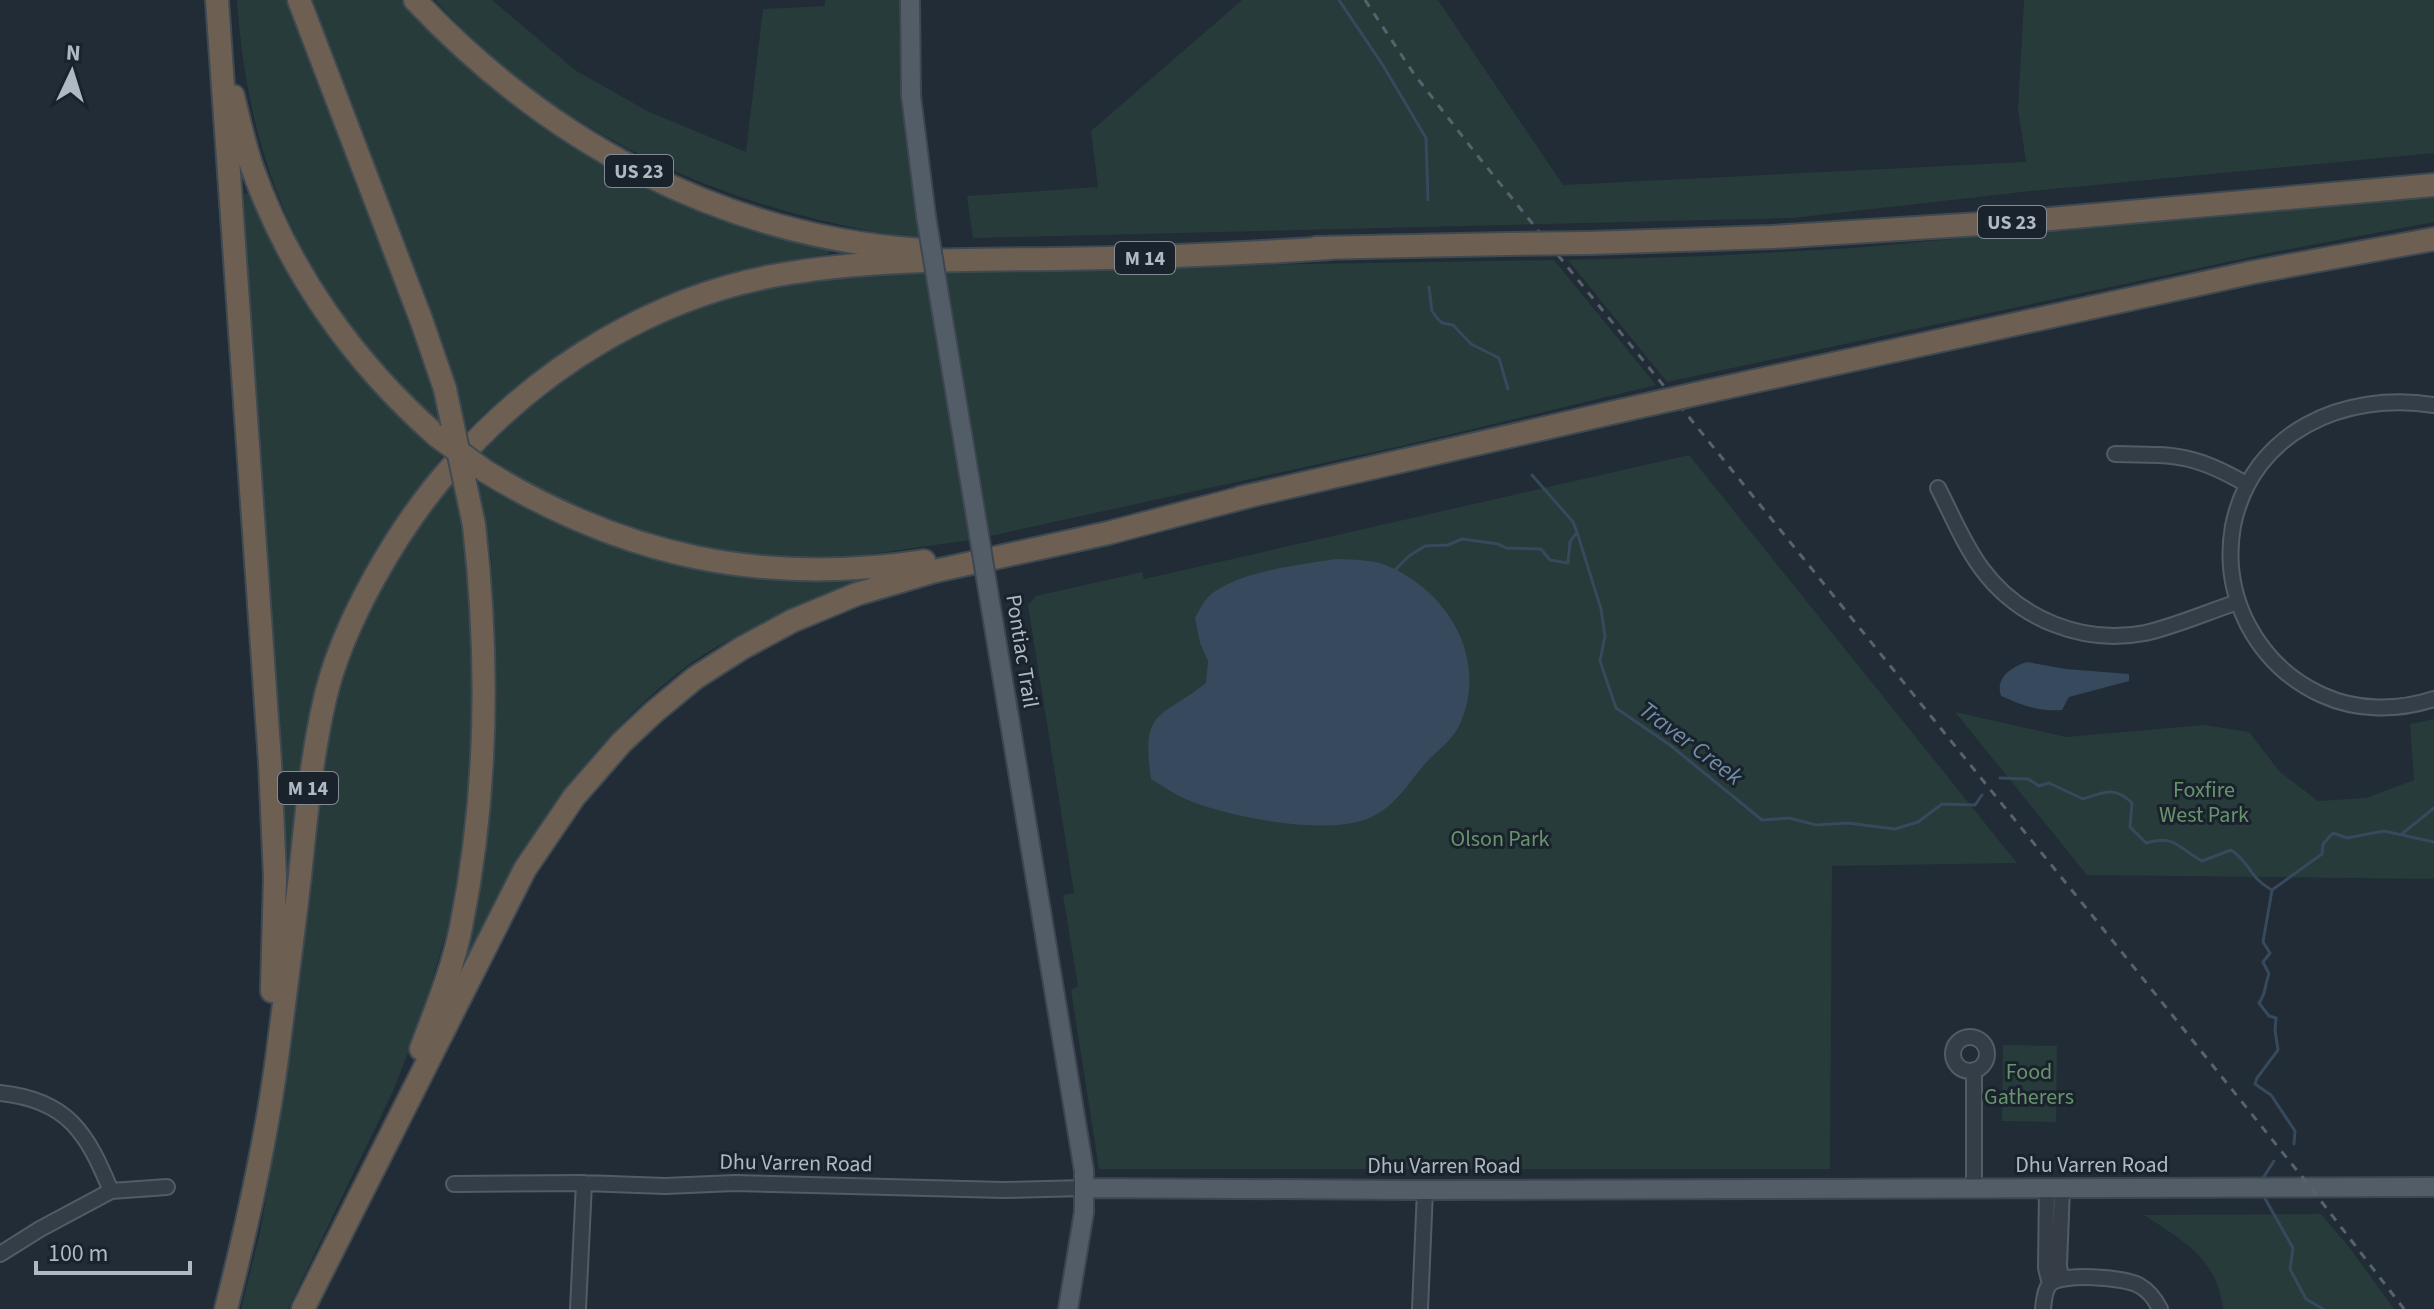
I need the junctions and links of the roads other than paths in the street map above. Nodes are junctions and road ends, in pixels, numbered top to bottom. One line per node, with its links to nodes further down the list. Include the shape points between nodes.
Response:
1 (299, 0): 18 (highway, bridge, via 445,389 474,525 484,649 482,763 461,928)
2 (415, 0): 7 (highway, US 23, via 490,74 547,117 624,164 685,193 779,225 825,237 960,253)
3 (910, 0): 23 (main road, Pontiac Trail, bridge, via 911,96 926,216)
4 (218, 6): 12 (highway, bridge, via 251,166 269,211 323,308 373,373 437,436 485,471 555,510 598,529 723,564 861,569); 17 (highway, via 275,877)
5 (2434, 185): 7 (highway, US 23, bridge, via 2028,221 1772,237)
6 (2434, 239): 12 (highway, bridge, via 2254,272)
7 (1330, 248): 17 (highway, M 14, via 1196,257 908,262 786,274 675,304 617,332 518,399 438,480 406,524 359,609 337,662 310,775 277,1064)
8 (2434, 405): 10 (street, via 2382,403 2324,416 2281,442)
9 (2115, 454): 10 (street, via 2189,457)
10 (2246, 484): 13 (street, via 2230,542)
11 (1938, 488): 13 (street, via 1990,578 2019,606 2059,627 2095,635 2134,634)
12 (1253, 495): 18 (highway, via 857,594 792,621 695,678 622,742 555,822 525,869)
13 (2238, 602): 14 (street, via 2268,656 2314,691 2379,708)
14 (2434, 699)
15 (1974, 1070): 25 (street)
16 (0, 1093): 27 (street, via 31,1098 63,1113 88,1142)
17 (265, 1124): 30 (highway, M 14)
18 (390, 1132): 31 (highway)
19 (584, 1183): 20 (street, Dhu Varren Road); 23 (street, Dhu Varren Road); 32 (street)
20 (454, 1184)
21 (167, 1187): 27 (street)
22 (2434, 1187): 24 (main road, Dhu Varren Road)
23 (1085, 1188): 26 (main road, Dhu Varren Road); 33 (main road, Pontiac Trail)
24 (2054, 1188): 25 (main road, Dhu Varren Road); 29 (street)
25 (1974, 1189): 26 (main road, Dhu Varren Road)
26 (1425, 1190): 34 (street)
27 (111, 1191): 28 (street)
28 (0, 1254)
29 (2056, 1281): 35 (street, via 2044,1296); 36 (street, via 2128,1280 2147,1291)
30 (226, 1309)
31 (303, 1309)
32 (578, 1309)
33 (1068, 1309)
34 (1420, 1309)
35 (2043, 1309)
36 (2160, 1309)

